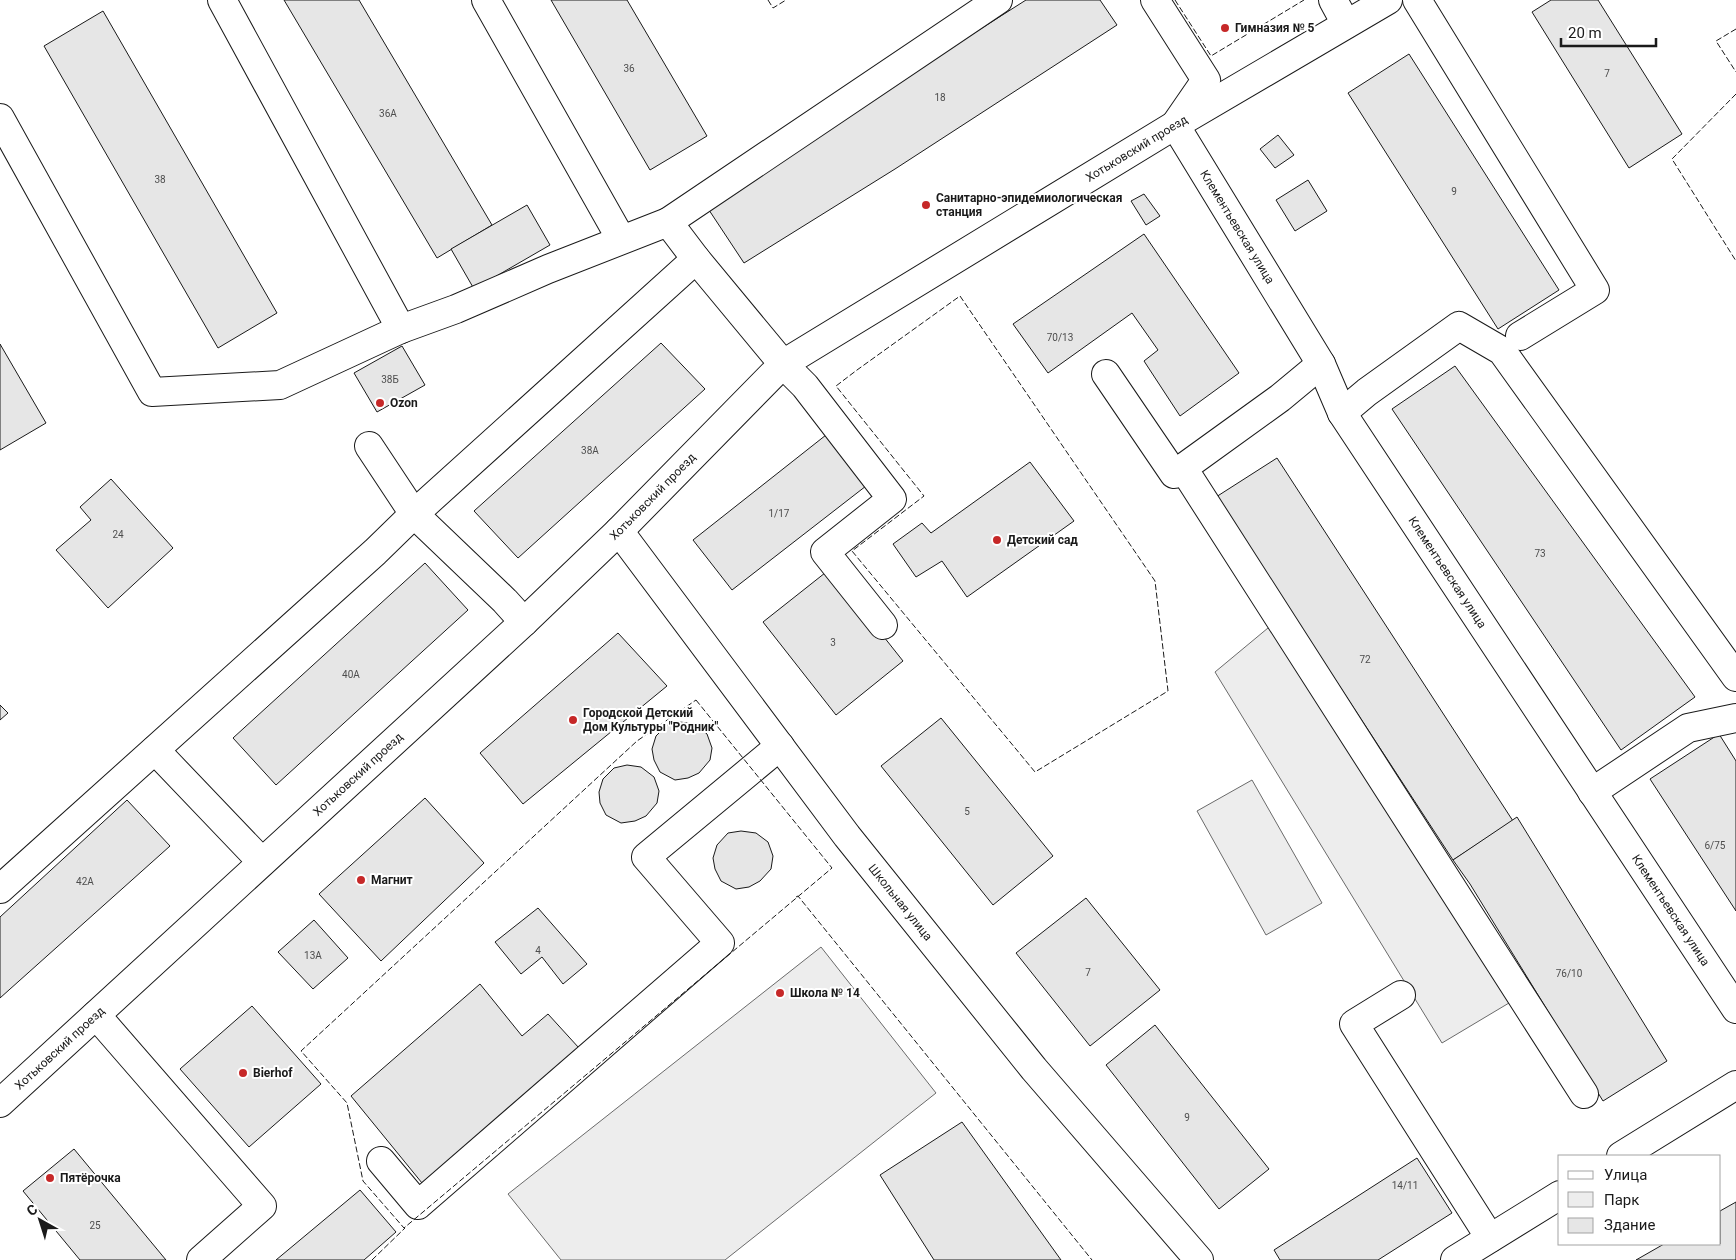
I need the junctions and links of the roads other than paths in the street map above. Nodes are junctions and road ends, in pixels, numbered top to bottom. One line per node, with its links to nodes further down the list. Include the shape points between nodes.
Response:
1 (222, 0): 14 (main road)
2 (486, 0): 12 (main road)
3 (998, 0): 11 (main road)
4 (1154, 0): 10 (main road, via 1206,80)
5 (1333, 0): 8 (main road)
6 (1388, 0): 8 (main road, Хотьковский проезд)
7 (1417, 0): 15 (main road, via 1595,290)
8 (1346, 24): 10 (main road, Хотьковский проезд)
9 (0, 118): 14 (main road, via 152,392 280,385)
10 (1175, 125): 16 (main road, Хотьковский проезд); 17 (main road, Клементьевская улица)
11 (668, 222): 12 (main road); 13 (main road)
12 (621, 239): 14 (main road)
13 (696, 259): 16 (main road); 22 (main road)
14 (401, 329)
15 (1520, 336)
16 (783, 364): 23 (main road, Хотьковский проезд); 25 (main road, via 805,386 892,499 825,552)
17 (1321, 364): 19 (main road, Клементьевская улица); 21 (main road)
18 (1106, 374): 21 (main road, via 1174,474)
19 (1342, 413): 26 (main road, via 1460,326 1502,351); 30 (main road, Клементьевская улица)
20 (369, 446): 22 (main road)
21 (1183, 468): 37 (main road)
22 (414, 514): 24 (main road); 29 (main road)
23 (619, 532): 24 (main road, Хотьковский проезд); 28 (main road, Школьная улица)
24 (524, 622): 31 (main road, Хотьковский проезд)
25 (883, 625)
26 (1736, 677)
27 (1736, 718): 30 (main road, via 1688,728)
28 (780, 746): 40 (main road, via 646,857 720,942 418,1205); 44 (main road, Школьная улица, via 847,836 1034,1069)
29 (155, 750): 31 (main road); 32 (main road)
30 (1592, 792): 34 (main road, Клементьевская улица)
31 (262, 862): 35 (main road, Хотьковский проезд)
32 (0, 889)
33 (1401, 995): 42 (main road, via 1354,1024)
34 (1736, 1009)
35 (96, 1015): 38 (main road, Хотьковский проезд); 43 (main road, via 262,1206)
36 (1735, 1087): 39 (main road)
37 (1584, 1094)
38 (1, 1101)
39 (1624, 1155)
40 (381, 1161)
41 (1558, 1196): 42 (main road)
42 (1490, 1238): 45 (main road)
43 (201, 1260)
44 (1199, 1260)
45 (1455, 1260)

